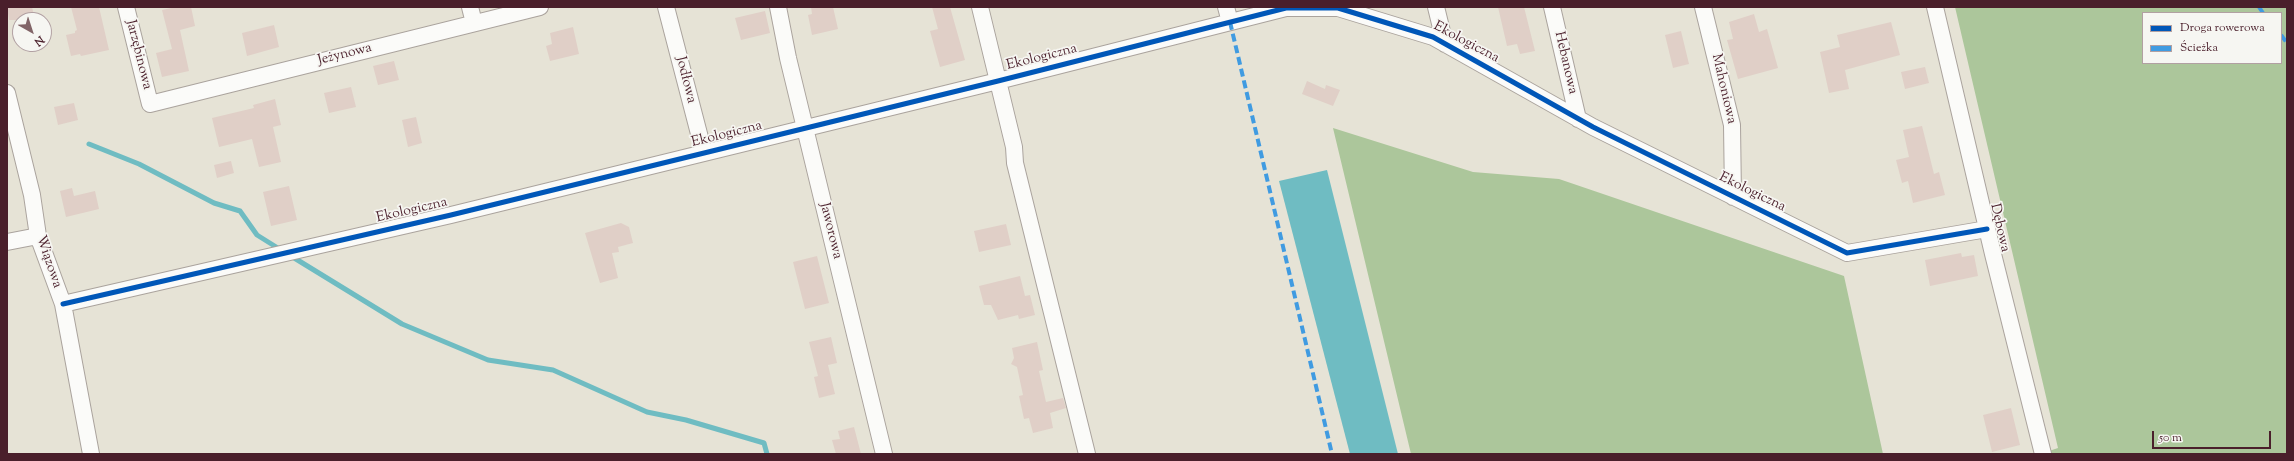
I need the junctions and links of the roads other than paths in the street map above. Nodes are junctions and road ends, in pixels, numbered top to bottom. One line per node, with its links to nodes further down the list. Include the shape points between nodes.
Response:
1 (126, 7): 17 (street, Jarzębinowa)
2 (470, 7): 13 (street)
3 (540, 7): 13 (street, Jeżynowa)
4 (666, 7): 20 (street, Jodłowa)
5 (778, 7): 19 (street, Jaworowa)
6 (980, 7): 15 (street)
7 (1226, 7): 12 (street)
8 (1436, 7): 14 (street)
9 (1552, 7): 18 (street, Hebanowa)
10 (1703, 7): 21 (street, Mahoniowa, via 1732,125)
11 (1935, 7): 22 (street, Dębowa)
12 (1230, 22): 14 (street, Ekologiczna, via 1286,8 1338,8 1433,37); 15 (street, Ekologiczna)
13 (474, 23): 17 (street, Jeżynowa)
14 (1445, 44): 18 (street, Ekologiczna)
15 (998, 81): 19 (street, Ekologiczna); 28 (street, via 1014,147 1015,163)
16 (7, 93): 23 (street, Wiązowa, via 32,195)
17 (150, 104)
18 (1578, 119): 21 (street, Ekologiczna)
19 (805, 128): 20 (street, Ekologiczna); 27 (street, Jaworowa)
20 (704, 153): 25 (street, Ekologiczna)
21 (1733, 197): 22 (street, Ekologiczna, via 1847,253)
22 (1987, 229): 29 (street, Dębowa)
23 (38, 236): 24 (street); 25 (street, Wiązowa)
24 (7, 242)
25 (63, 304): 26 (street, Wiązowa)
26 (91, 454)
27 (884, 454)
28 (1087, 454)
29 (2043, 454)

